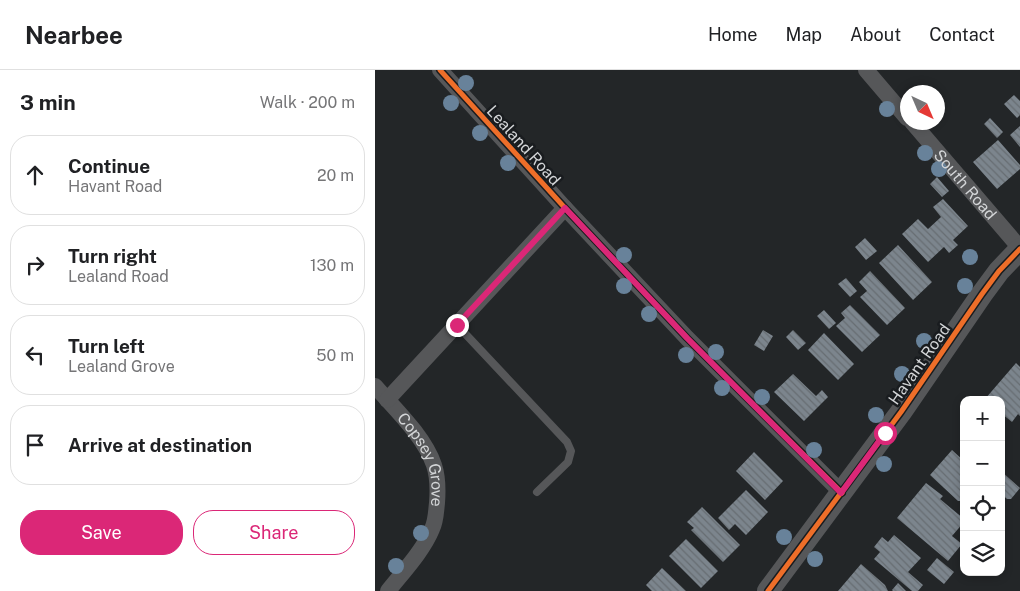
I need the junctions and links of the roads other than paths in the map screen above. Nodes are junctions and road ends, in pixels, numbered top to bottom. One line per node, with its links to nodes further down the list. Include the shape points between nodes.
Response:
1 (440, 70): 5 (street, Lealand Road)
2 (866, 70): 3 (street)
3 (900, 110)
4 (919, 130): 6 (street, South Road)
5 (565, 208): 7 (street); 11 (street, Lealand Road, via 687,338)
6 (1020, 248): 11 (street, Havant Road, via 982,294)
7 (457, 325): 9 (street); 10 (lane, via 567,442 571,451 568,462)
8 (375, 386): 9 (street, Copsey Grove)
9 (387, 400): 12 (street, Copsey Grove, via 427,448 435,466 438,487 433,527)
10 (537, 492)
11 (841, 493): 13 (street, Havant Road)
12 (388, 591)
13 (768, 591)

